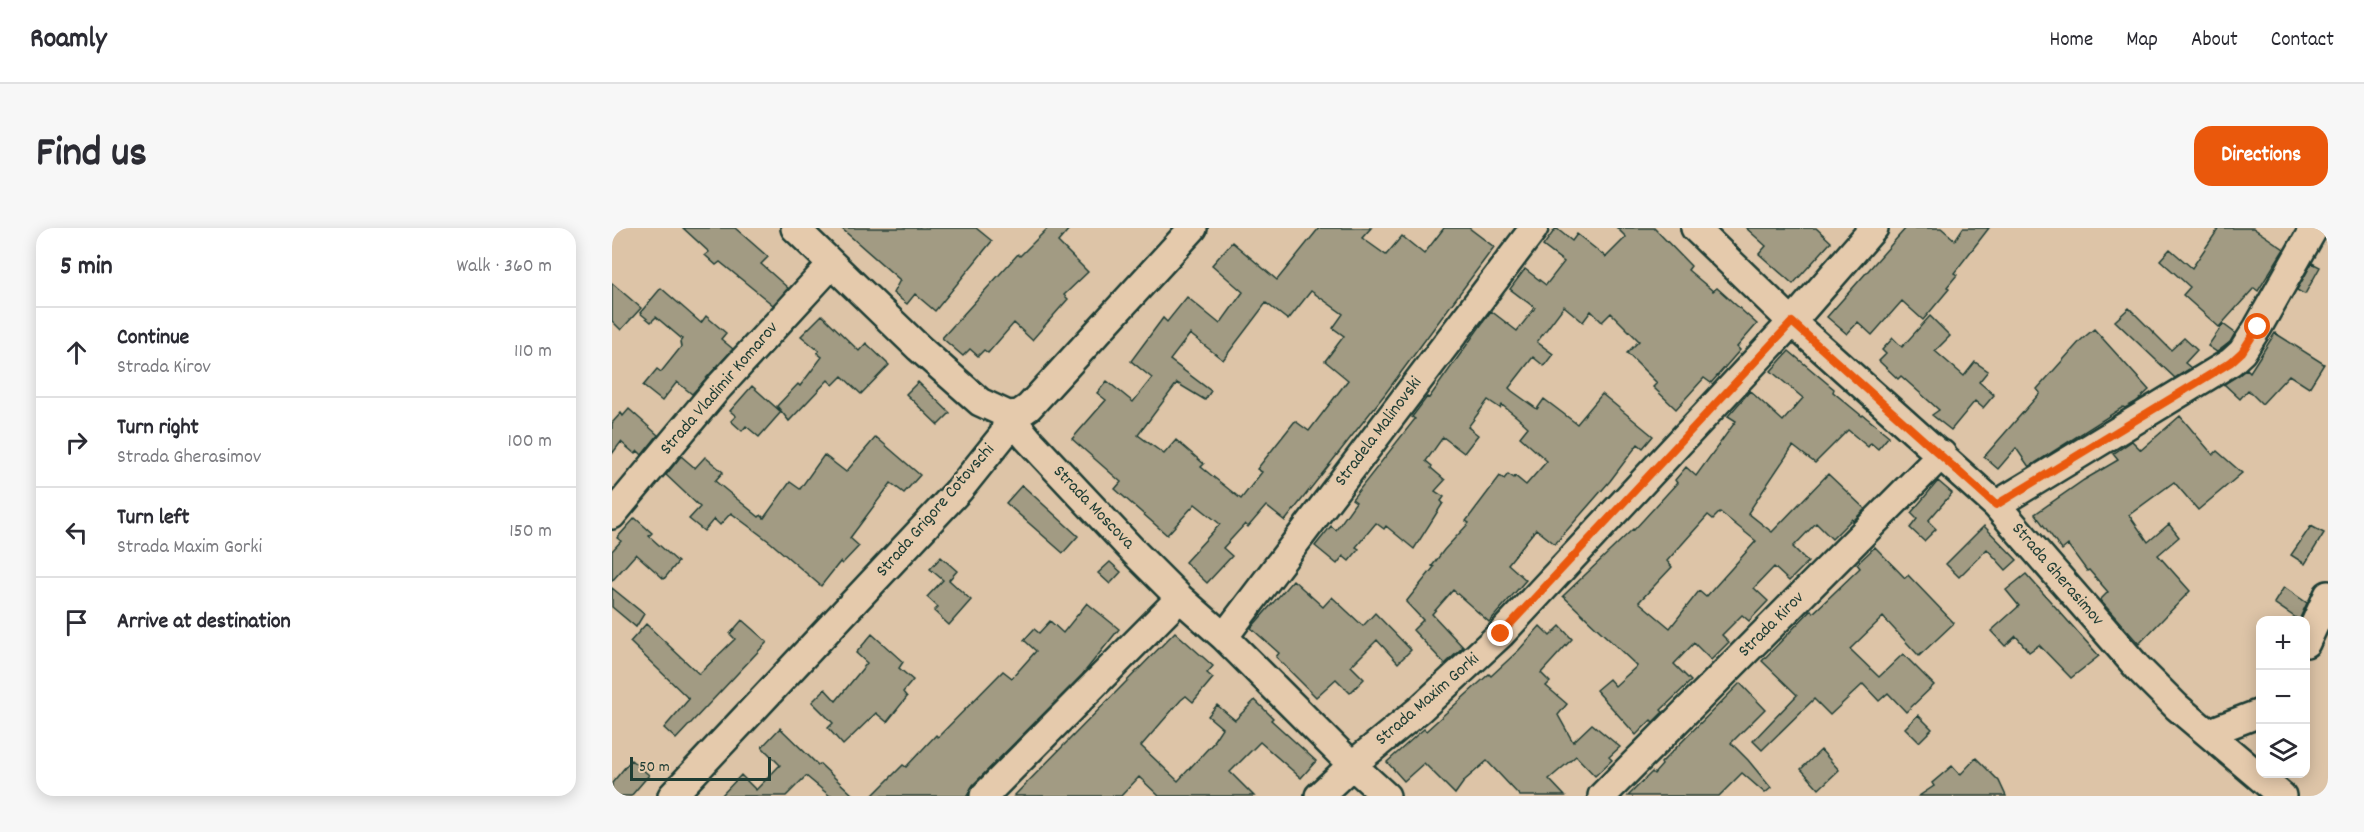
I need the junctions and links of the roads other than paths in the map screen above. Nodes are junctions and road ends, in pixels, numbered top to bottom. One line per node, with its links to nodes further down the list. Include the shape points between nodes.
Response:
1 (1193, 228): 9 (street, via 1029,407 1020,414)
2 (1534, 228): 16 (street, Stradela Malinovski)
3 (1695, 228): 8 (street, Strada Gherasimov)
4 (1874, 228): 8 (street, Strada Maxim Gorki)
5 (2314, 228): 11 (street, via 2258,327 2231,362)
6 (807, 232): 7 (street, Strada Moscova)
7 (831, 265): 9 (street, Strada Moscova, via 980,402); 12 (street, Strada Vladimir Komarov, via 717,389)
8 (1792, 322): 10 (street, Strada Gherasimov); 19 (street, Strada Maxim Gorki, via 1501,634)
9 (1008, 415): 14 (street, Strada Moscova, via 1088,505); 20 (street, Strada Grigore Cotovschi, via 1004,434 959,490)
10 (1942, 454): 11 (street, Strada Gherasimov); 24 (street, Strada Kirov)
11 (1996, 505): 18 (street, Strada Gherasimov, via 2138,668)
12 (612, 515)
13 (2328, 595): 15 (street)
14 (1180, 598): 16 (street, Strada Moscova); 21 (street)
15 (2310, 634)
16 (1224, 637): 19 (street, Strada Moscova)
17 (2256, 715): 18 (street)
18 (2208, 733): 25 (street, Strada Gherasimov)
19 (1352, 765): 22 (street, Strada Maxim Gorki); 23 (street, Strada Moscova)
20 (672, 796)
21 (984, 796)
22 (1318, 796)
23 (1386, 796)
24 (1602, 796)
25 (2282, 796)

